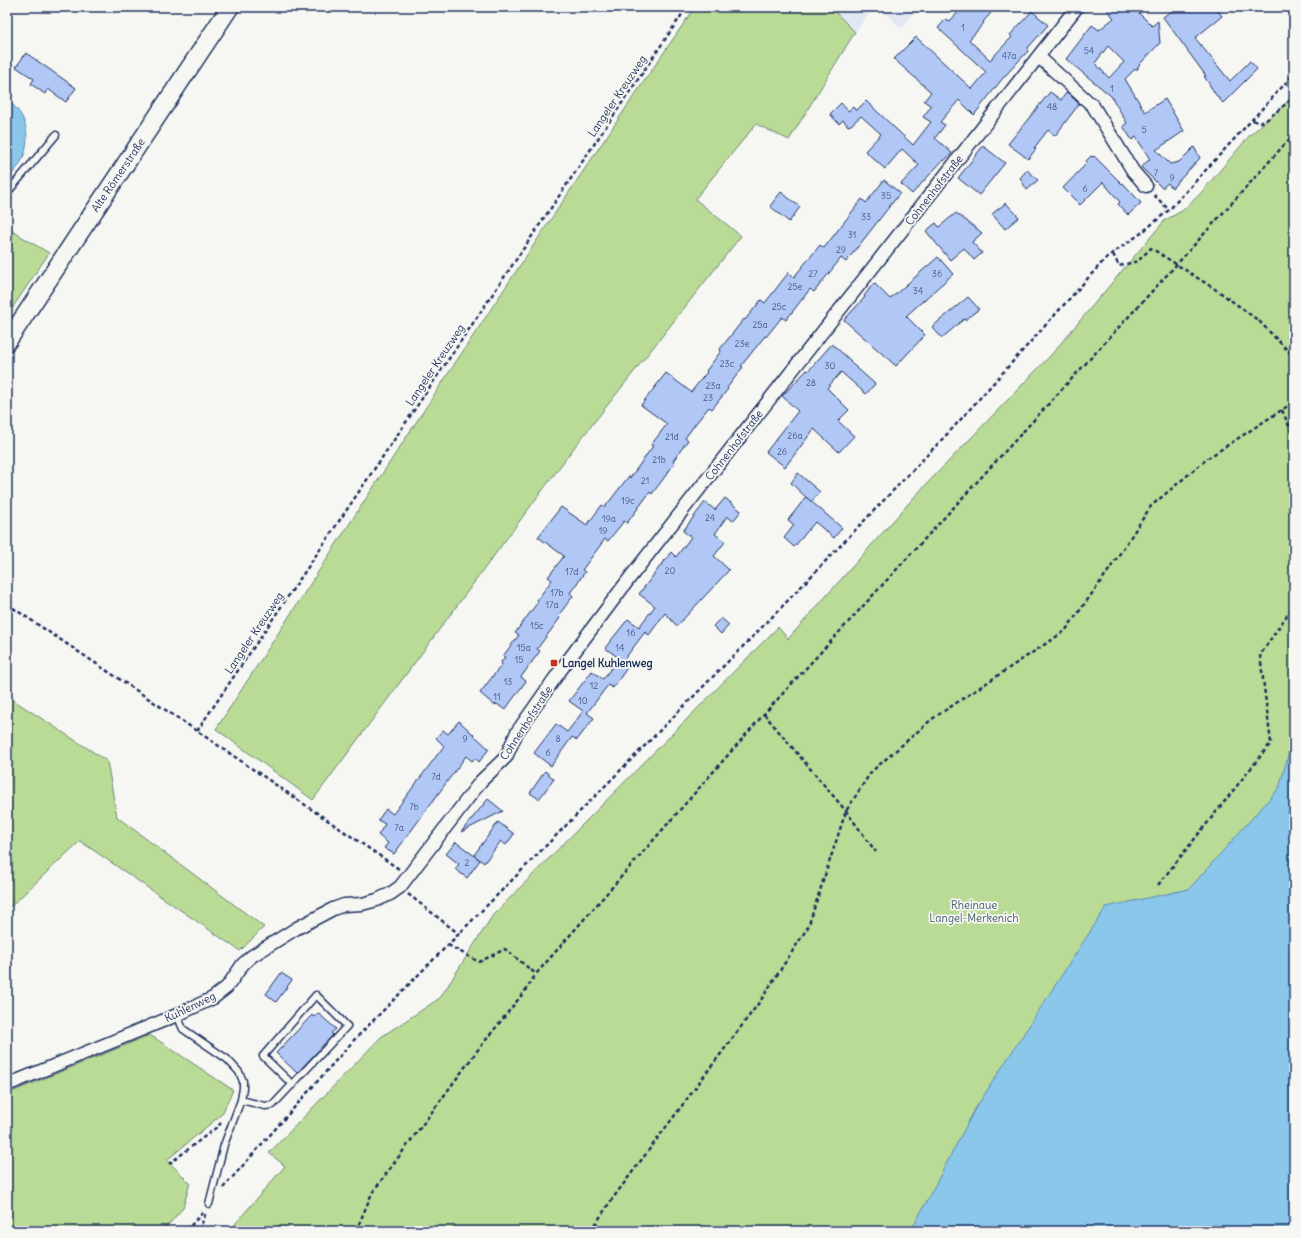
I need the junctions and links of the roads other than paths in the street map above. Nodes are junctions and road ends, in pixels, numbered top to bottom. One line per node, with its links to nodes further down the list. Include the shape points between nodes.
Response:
1 (230, 7): 7 (street, Alte Römerstraße)
2 (1076, 7): 3 (street, Cohnenhofstraße)
3 (1039, 57): 5 (street, via 1093,106 1133,171); 8 (street, Cohnenhofstraße, via 632,575 517,732 506,757 481,781)
4 (56, 135): 6 (lane)
5 (1146, 186)
6 (7, 193)
7 (7, 342)
8 (400, 887): 9 (street, Kuhlenweg, via 377,900 333,909 297,928 252,956 227,987 213,998)
9 (178, 1015): 10 (street, Kuhlenweg); 12 (lane, via 183,1029 227,1059 240,1072 243,1088)
10 (7, 1085)
11 (293, 1085): 11 (lane, via 263,1056 316,995 347,1026); 12 (lane, via 273,1105 265,1106)
12 (241, 1100): 13 (lane, via 224,1145)
13 (209, 1204)

